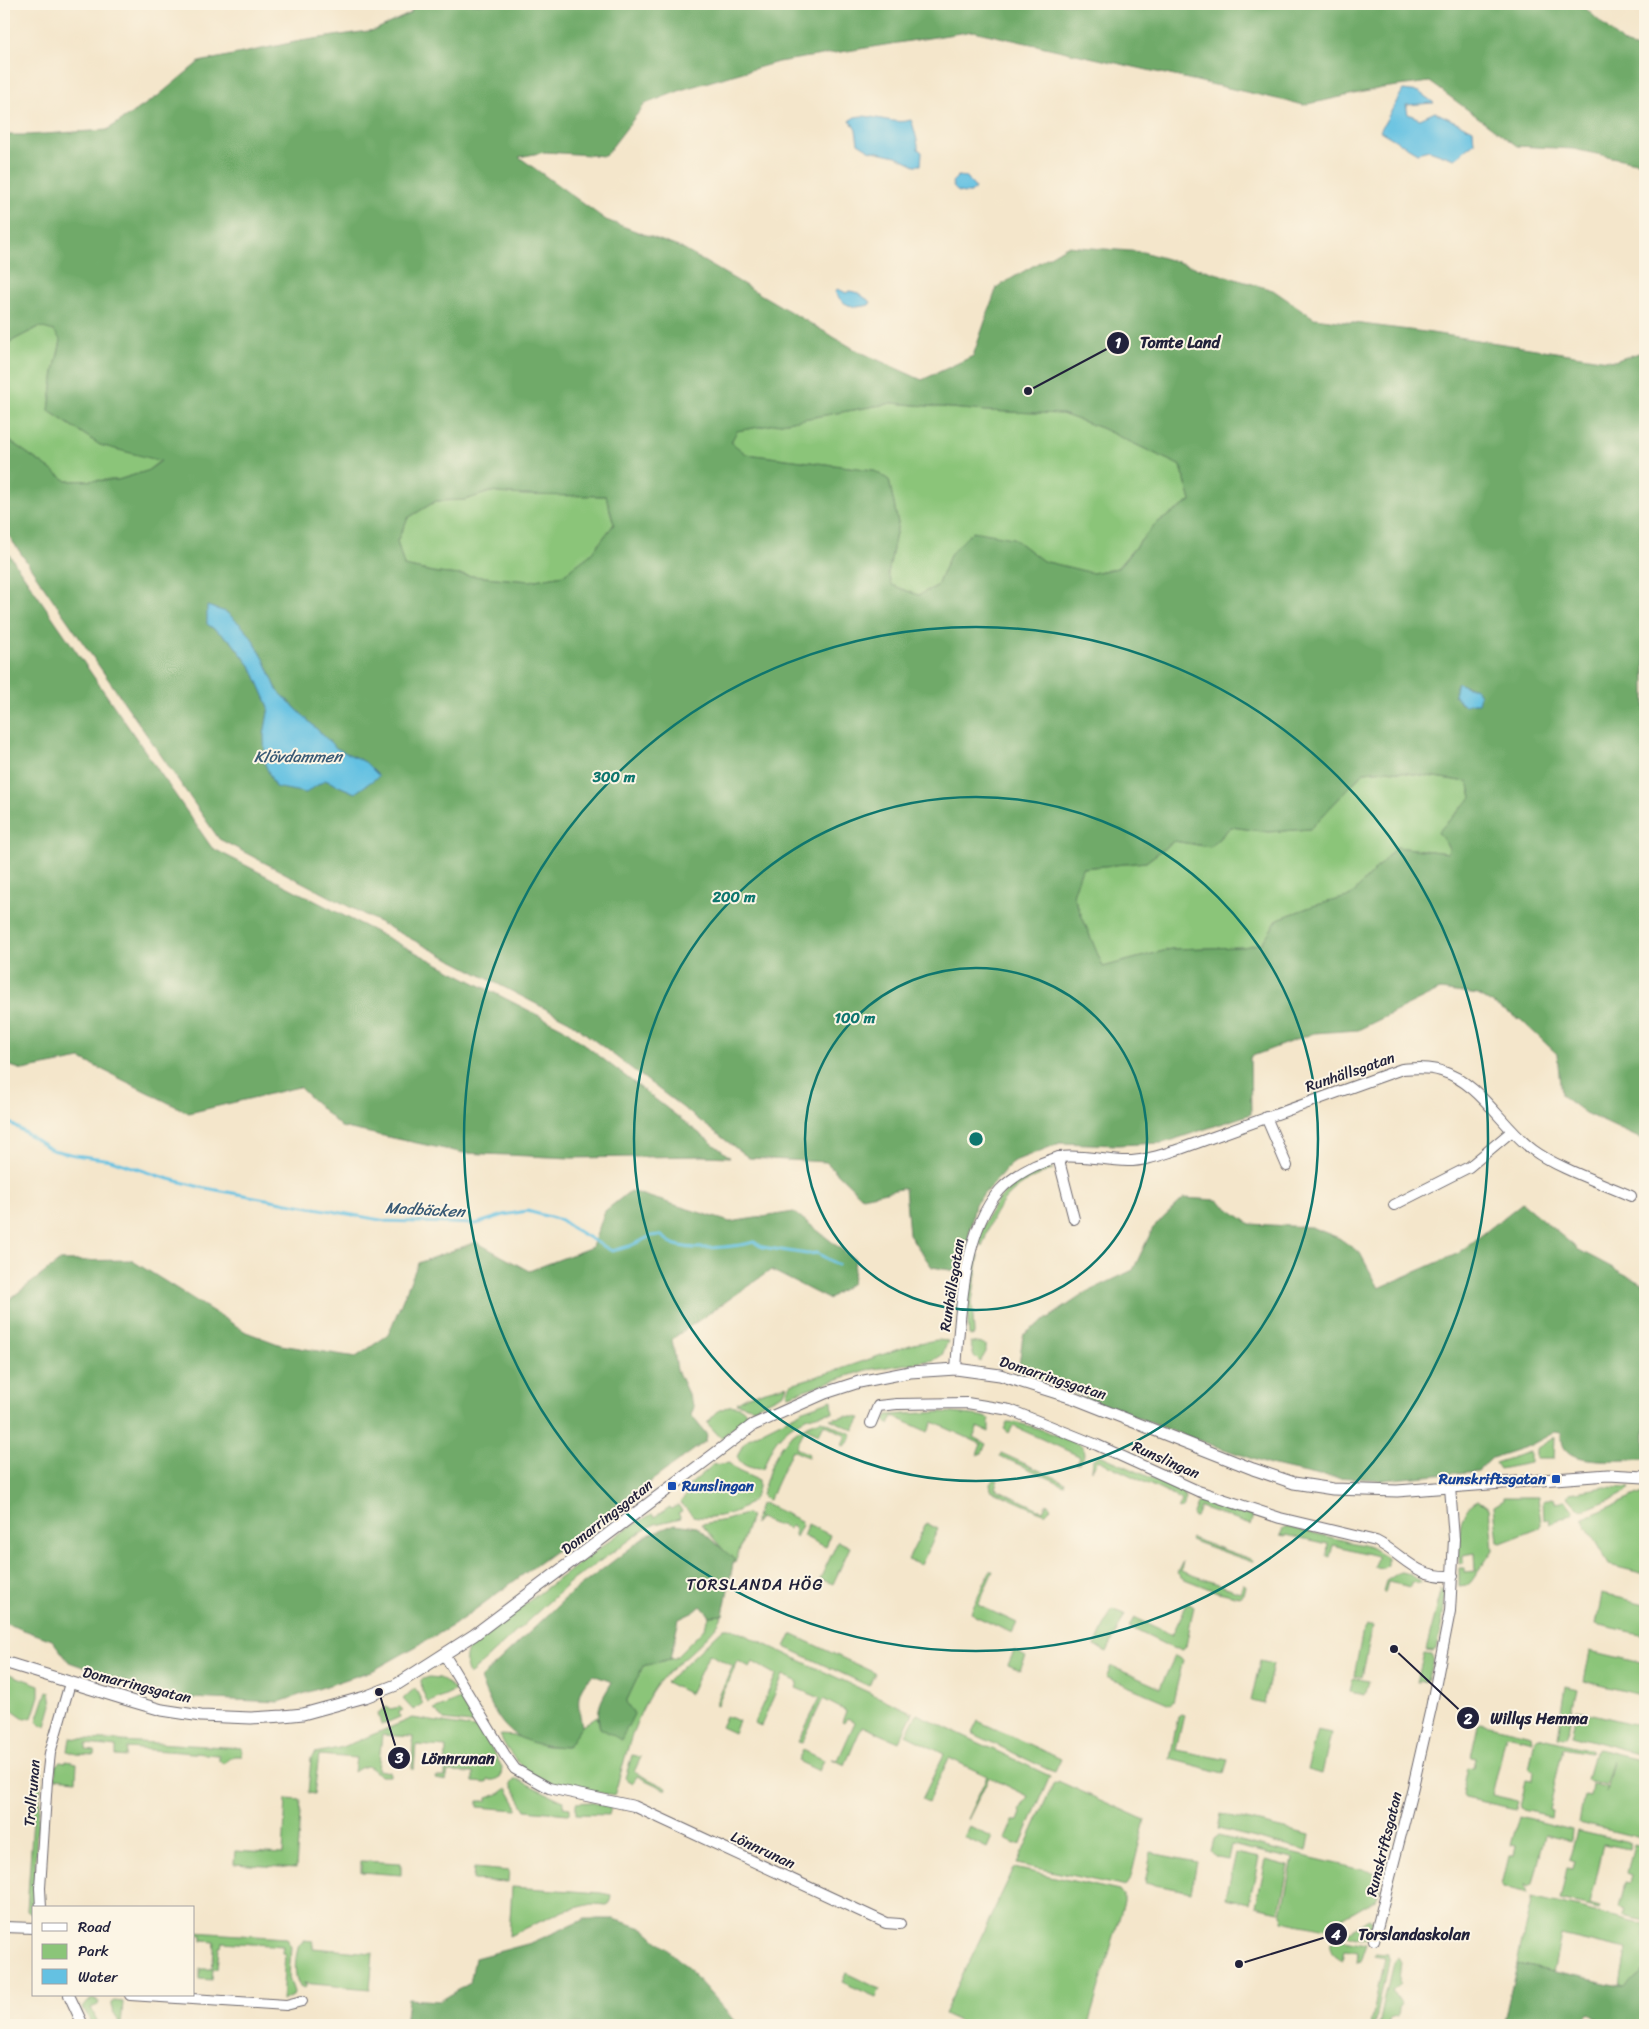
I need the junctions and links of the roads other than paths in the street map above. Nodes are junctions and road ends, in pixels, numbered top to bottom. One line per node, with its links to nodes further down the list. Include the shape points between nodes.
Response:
1 (1266, 1117): 2 (street, Runhällsgatan, via 1402,1069 1423,1068 1439,1070 1465,1083); 3 (street, Runhällsgatan, via 1150,1158); 4 (street)
2 (1512, 1131): 5 (street, Runhällsgatan, via 1545,1158); 6 (street, via 1469,1167)
3 (1058, 1157): 7 (street); 8 (street, Runhällsgatan, via 1022,1172 1006,1185 990,1204 977,1229 964,1287)
4 (1287, 1166)
5 (1630, 1196)
6 (1394, 1205)
7 (1074, 1218)
8 (956, 1369): 11 (street, Domarringsgatan, via 1000,1375 1038,1386 1294,1483 1333,1489 1397,1491); 13 (street, Domarringsgatan, via 910,1372 859,1382 802,1402 754,1426 513,1607)
9 (871, 1423): 12 (street, Runslingan, via 878,1406 897,1404 967,1403 1010,1410 1198,1491 1280,1518 1376,1541 1410,1566 1428,1574)
10 (1645, 1477): 11 (street, Domarringsgatan, via 1608,1475)
11 (1450, 1487): 12 (street, Runskriftsgatan)
12 (1453, 1576): 20 (street, Runskriftsgatan, via 1450,1611 1430,1713)
13 (444, 1654): 15 (street, Domarringsgatan, via 396,1685 365,1697 303,1714 283,1716 201,1716 162,1710); 17 (street, Lönnrunan, via 505,1755 515,1768 530,1778 548,1788 634,1806 886,1923)
14 (4, 1662): 15 (street, Domarringsgatan)
15 (70, 1683): 16 (street, Trollrunan, via 50,1753)
16 (41, 1906)
17 (900, 1924)
18 (4, 1927): 19 (street)
19 (32, 1928)
20 (1374, 1940)
21 (69, 1996): 24 (street)
22 (146, 1996): 23 (street, via 286,2005)
23 (302, 2002)
24 (83, 2025)

